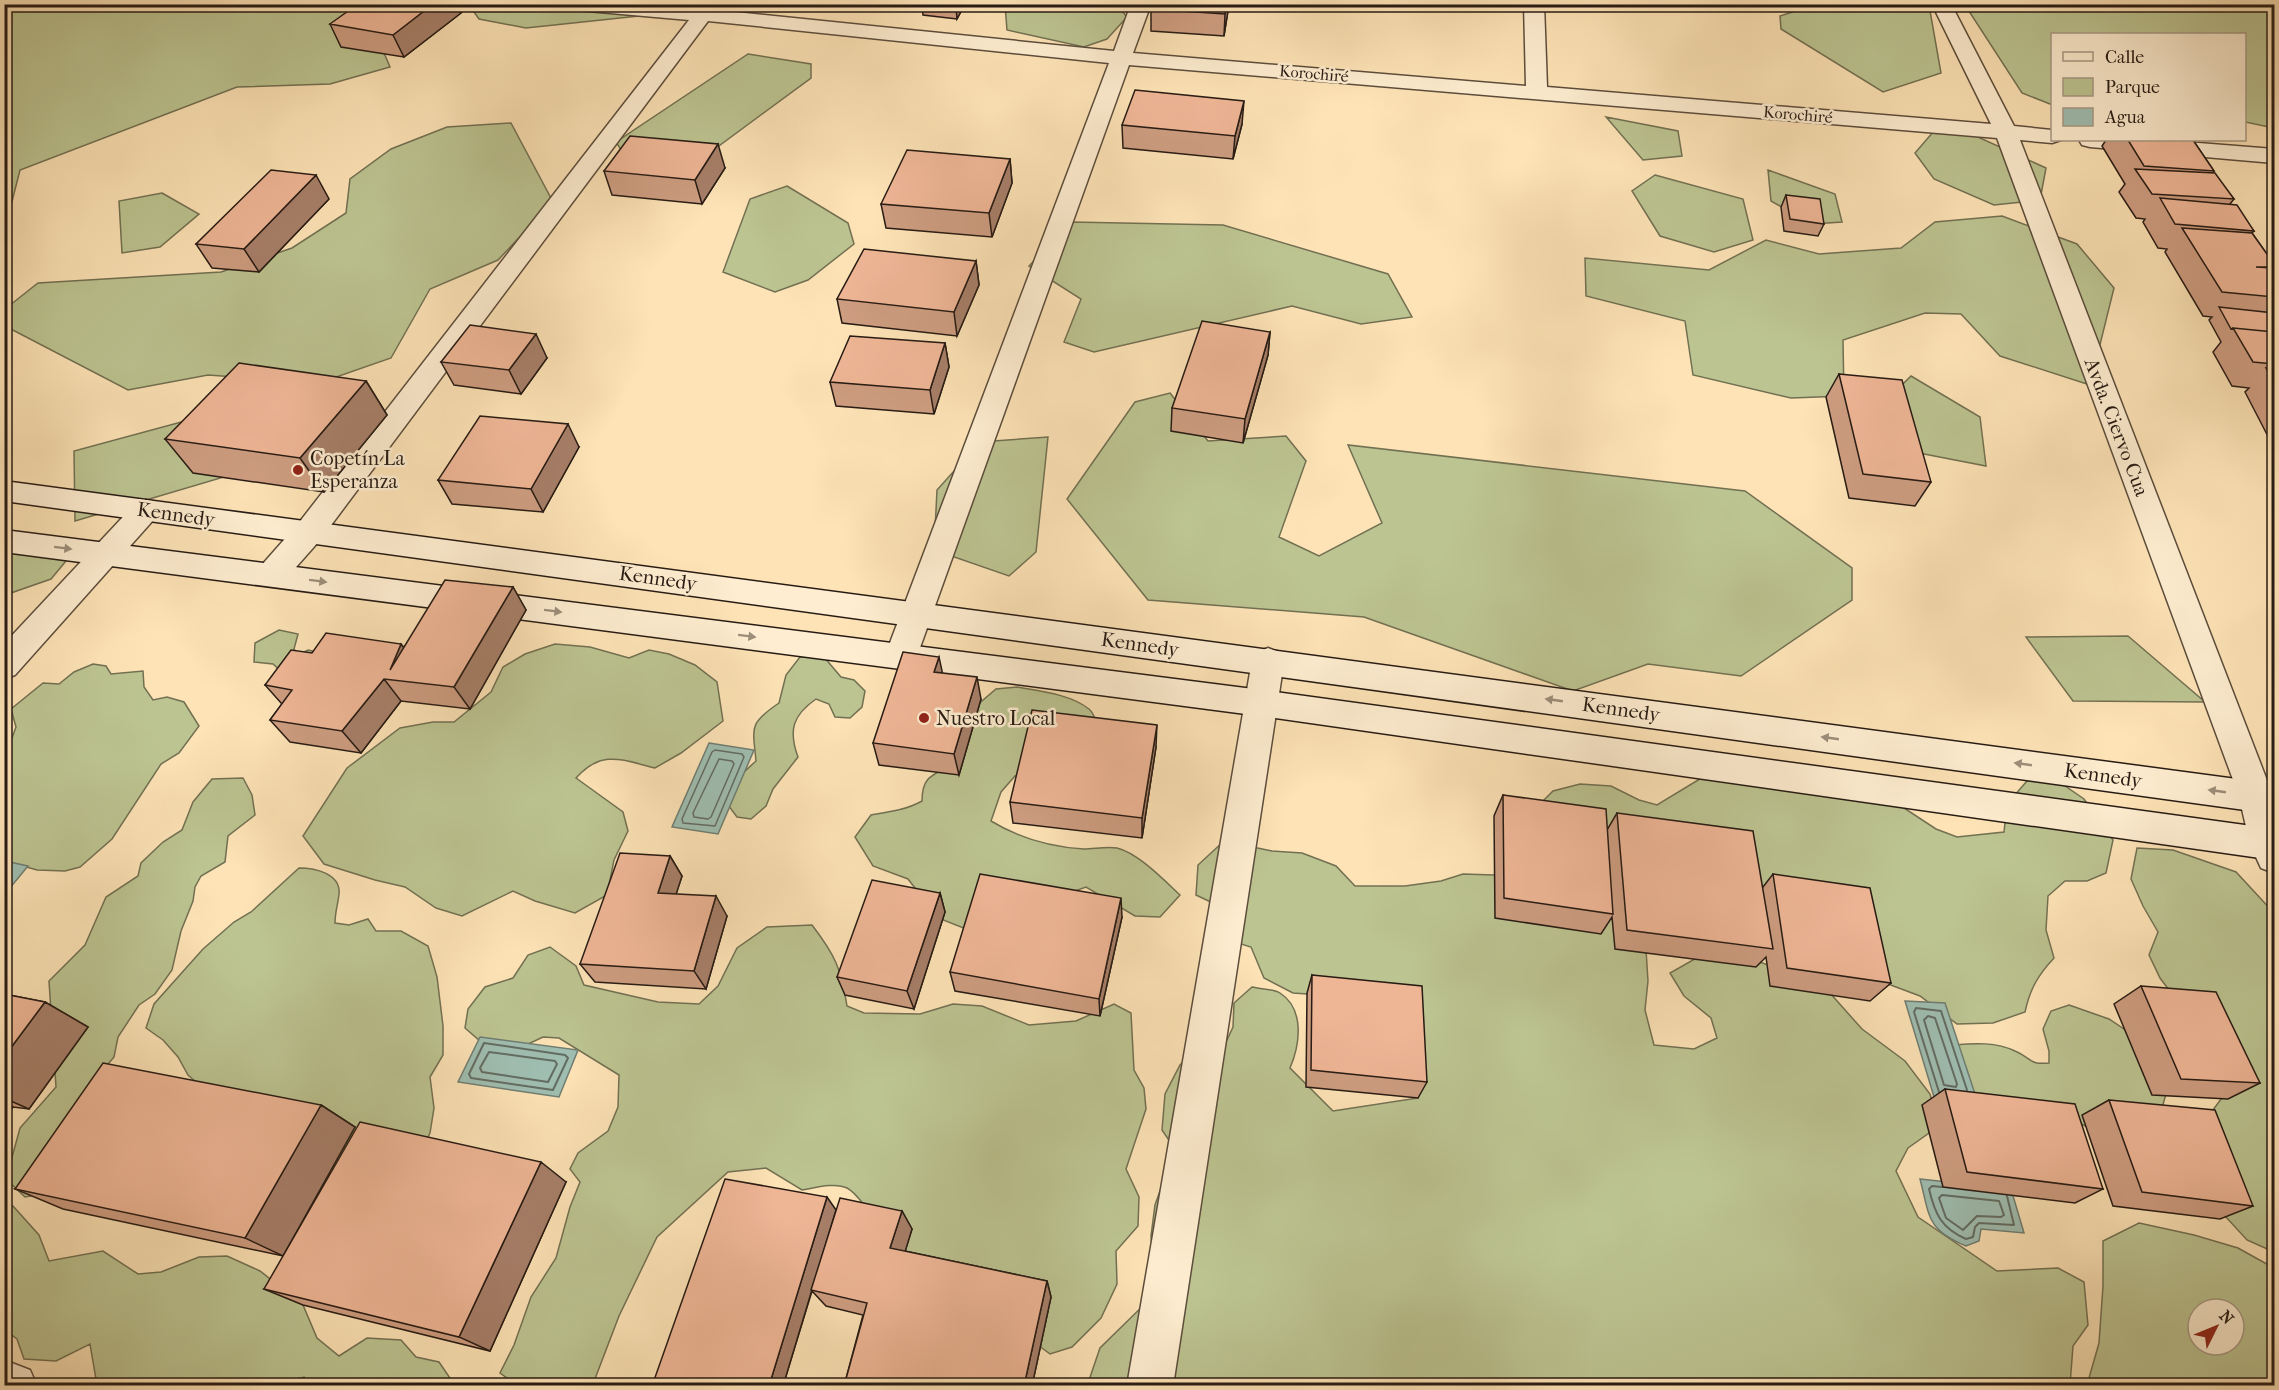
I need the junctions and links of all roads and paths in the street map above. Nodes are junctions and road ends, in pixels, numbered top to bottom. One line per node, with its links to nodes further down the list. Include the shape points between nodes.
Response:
1 (576, 4): 5 (street, Korochiré)
2 (1141, 4): 6 (street)
3 (1534, 4): 7 (street)
4 (1941, 4): 8 (street, Avda. Ciervo Cua)
5 (707, 10): 6 (street, Korochiré); 14 (street)
6 (1123, 58): 7 (street, Korochiré); 18 (street)
7 (1537, 91): 8 (street, Korochiré)
8 (2006, 132): 9 (street, Korochiré); 23 (street, Avda. Ciervo Cua)
9 (2051, 136)
10 (2102, 141): 11 (street)
11 (2274, 156)
12 (4, 491): 13 (street, Kennedy)
13 (146, 510): 14 (street, Kennedy); 16 (street)
14 (309, 531): 17 (street); 18 (street, Kennedy)
15 (4, 541): 16 (street, one-way to 16)
16 (106, 554): 17 (street); 21 (street)
17 (271, 575): 19 (street, one-way to 19)
18 (917, 613): 19 (street); 20 (street, Kennedy)
19 (901, 656): 22 (street)
20 (1268, 661): 22 (street); 23 (street, Kennedy, one-way to 20)
21 (4, 666)
22 (1261, 703): 24 (street); 27 (street)
23 (2265, 797): 24 (street, Avda. Ciervo Cua)
24 (2272, 849)
25 (4, 1383): 26 (street)
26 (14, 1386)
27 (1150, 1386)

